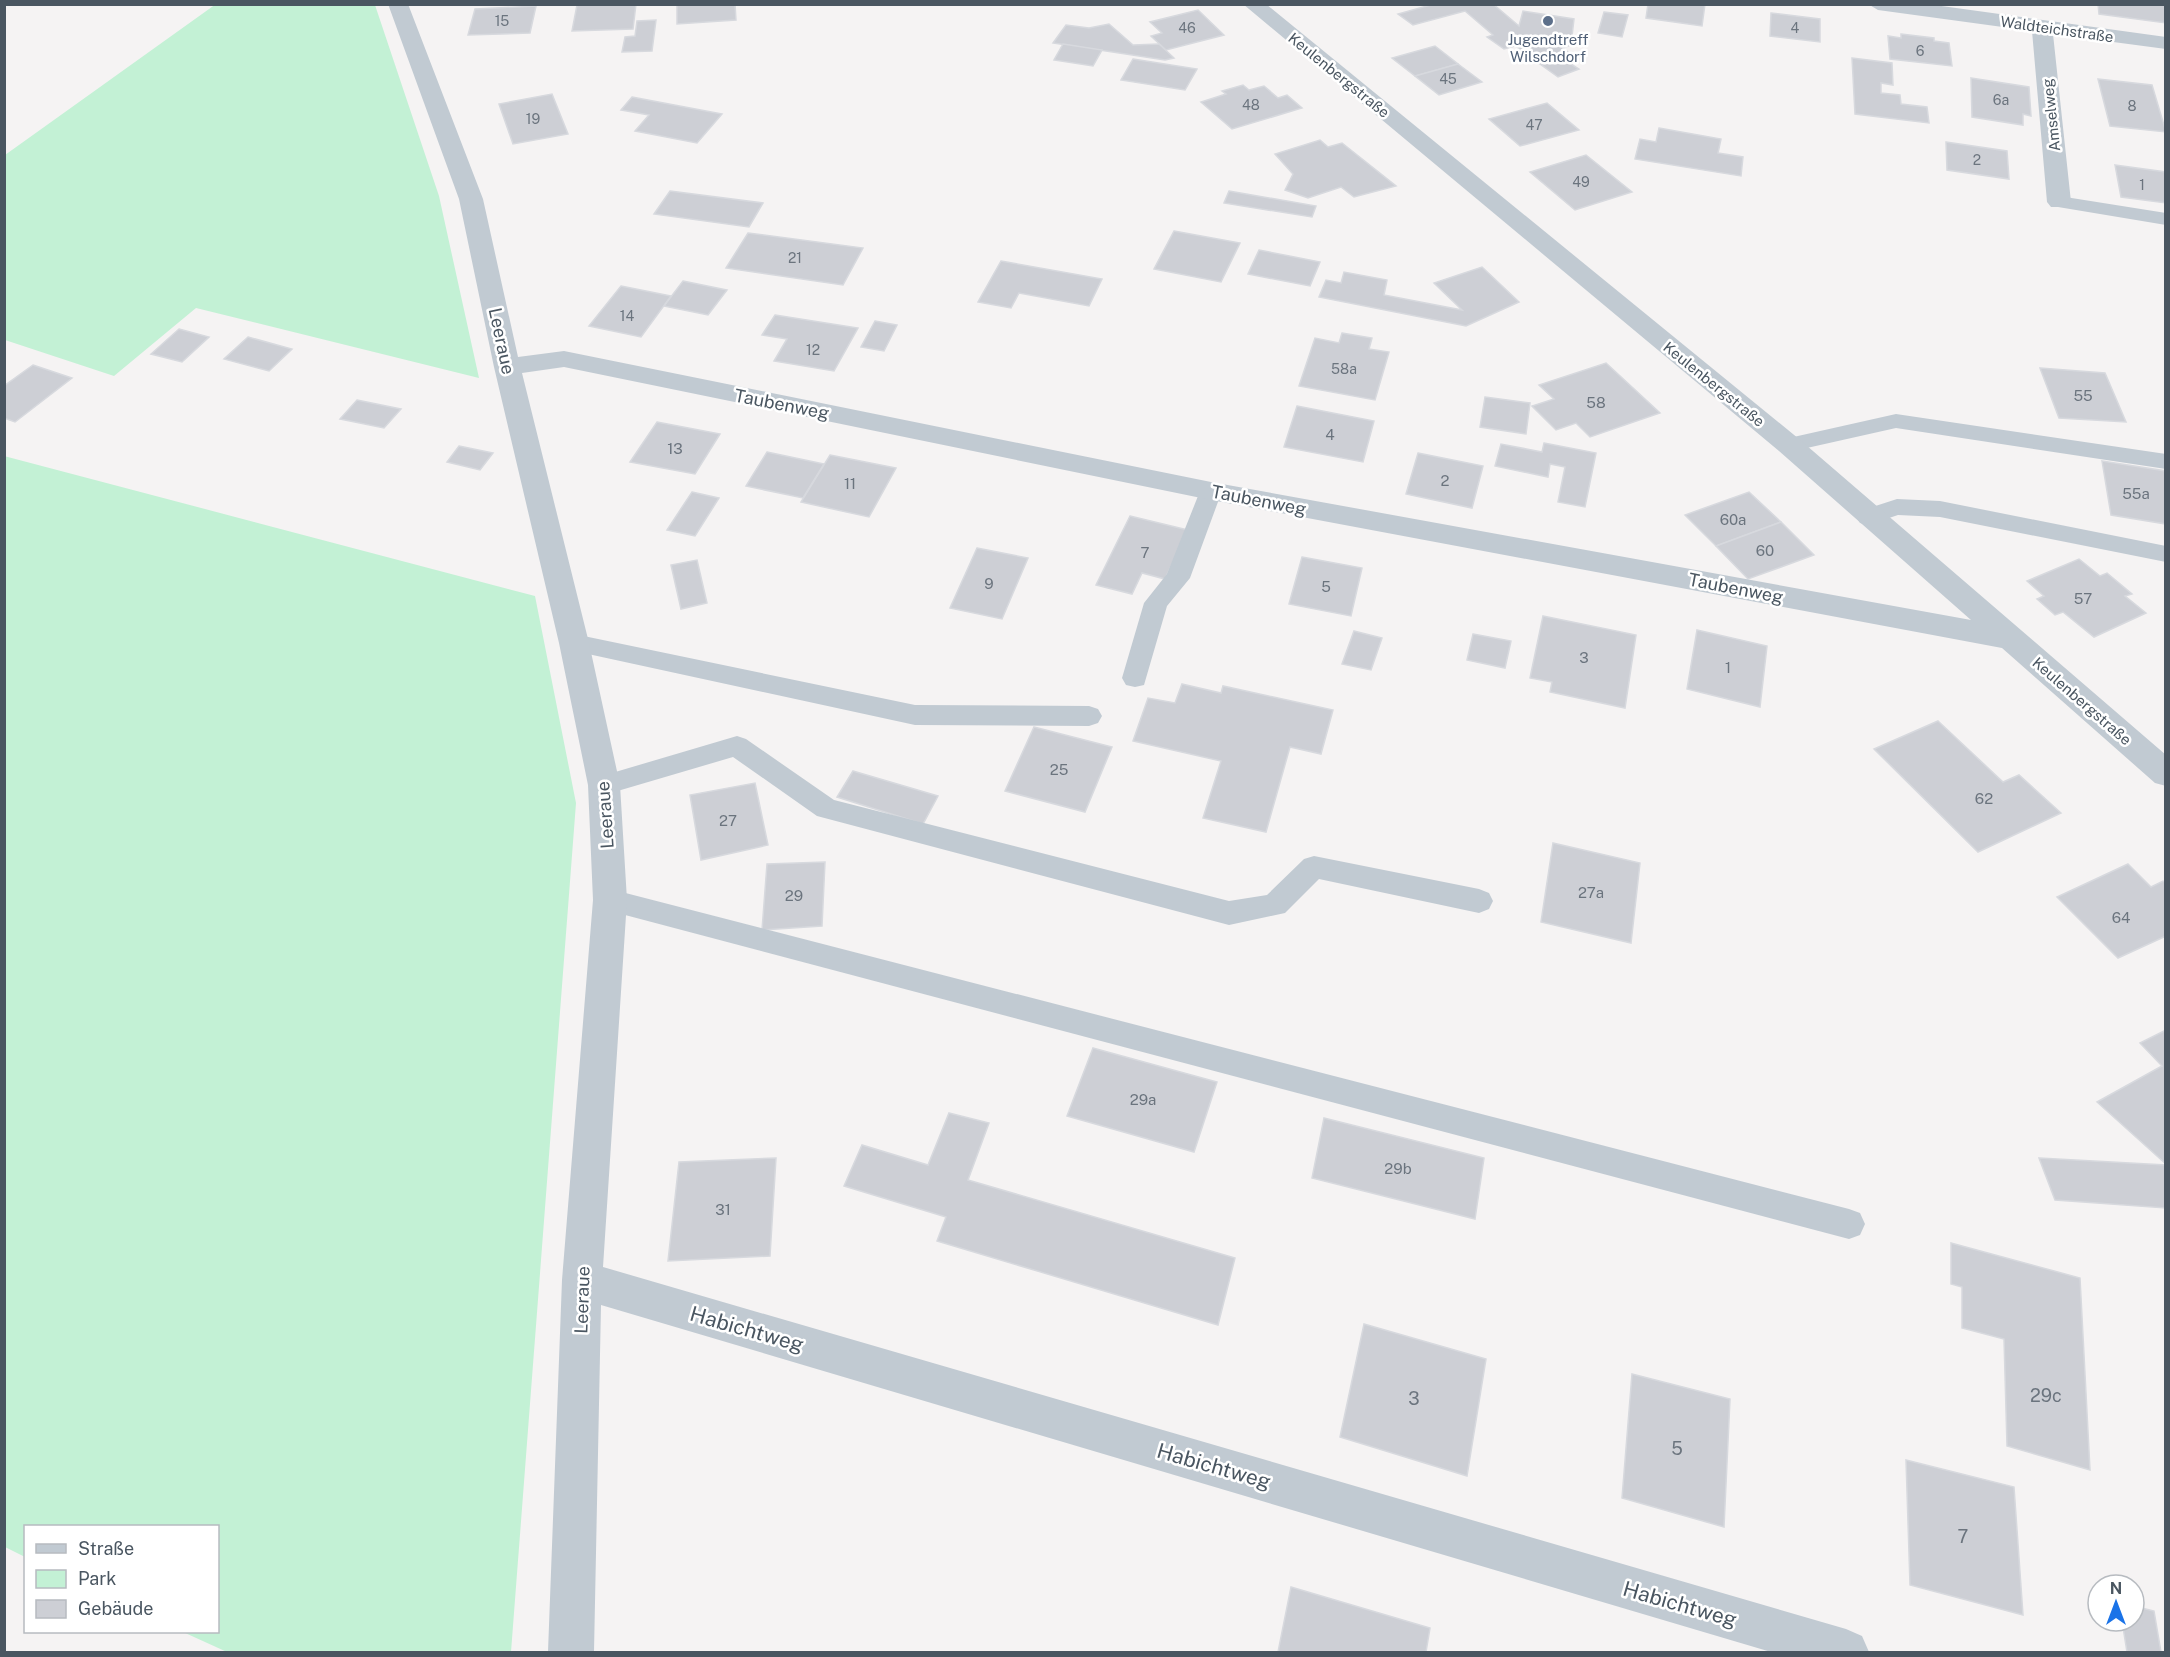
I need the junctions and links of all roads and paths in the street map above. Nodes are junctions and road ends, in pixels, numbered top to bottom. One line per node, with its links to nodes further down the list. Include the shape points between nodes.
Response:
1 (398, 4): 8 (street, Leeraue, via 471,199)
2 (1253, 4): 9 (street, Keulenbergstraße)
3 (1878, 4): 4 (street, Waldteichstraße)
4 (2042, 27): 5 (street, Waldteichstraße); 6 (street, Amselweg)
5 (2166, 43)
6 (2059, 202): 7 (lane)
7 (2166, 219)
8 (507, 367): 11 (street, Taubenweg, via 564,359); 15 (street, Leeraue)
9 (1789, 445): 10 (lane, via 1896,421); 12 (street, Keulenbergstraße)
10 (2166, 462)
11 (1210, 491): 14 (street, Taubenweg); 16 (lane, via 1178,578 1156,603)
12 (1868, 517): 13 (lane, via 1897,507 1940,509); 14 (street, Keulenbergstraße)
13 (2166, 554)
14 (2012, 639): 18 (street, Keulenbergstraße)
15 (574, 643): 17 (lane, via 915,715); 19 (street, Leeraue)
16 (1135, 678)
17 (1089, 716)
18 (2166, 774)
19 (604, 785): 20 (street, Leeraue); 21 (lane, via 737,746 825,809 1229,913 1275,905 1314,867)
20 (610, 900): 22 (lane); 23 (street, Leeraue)
21 (1479, 901)
22 (1849, 1224)
23 (582, 1280): 24 (street, Leeraue); 25 (street, Habichtweg)
24 (571, 1653)
25 (1846, 1653)

